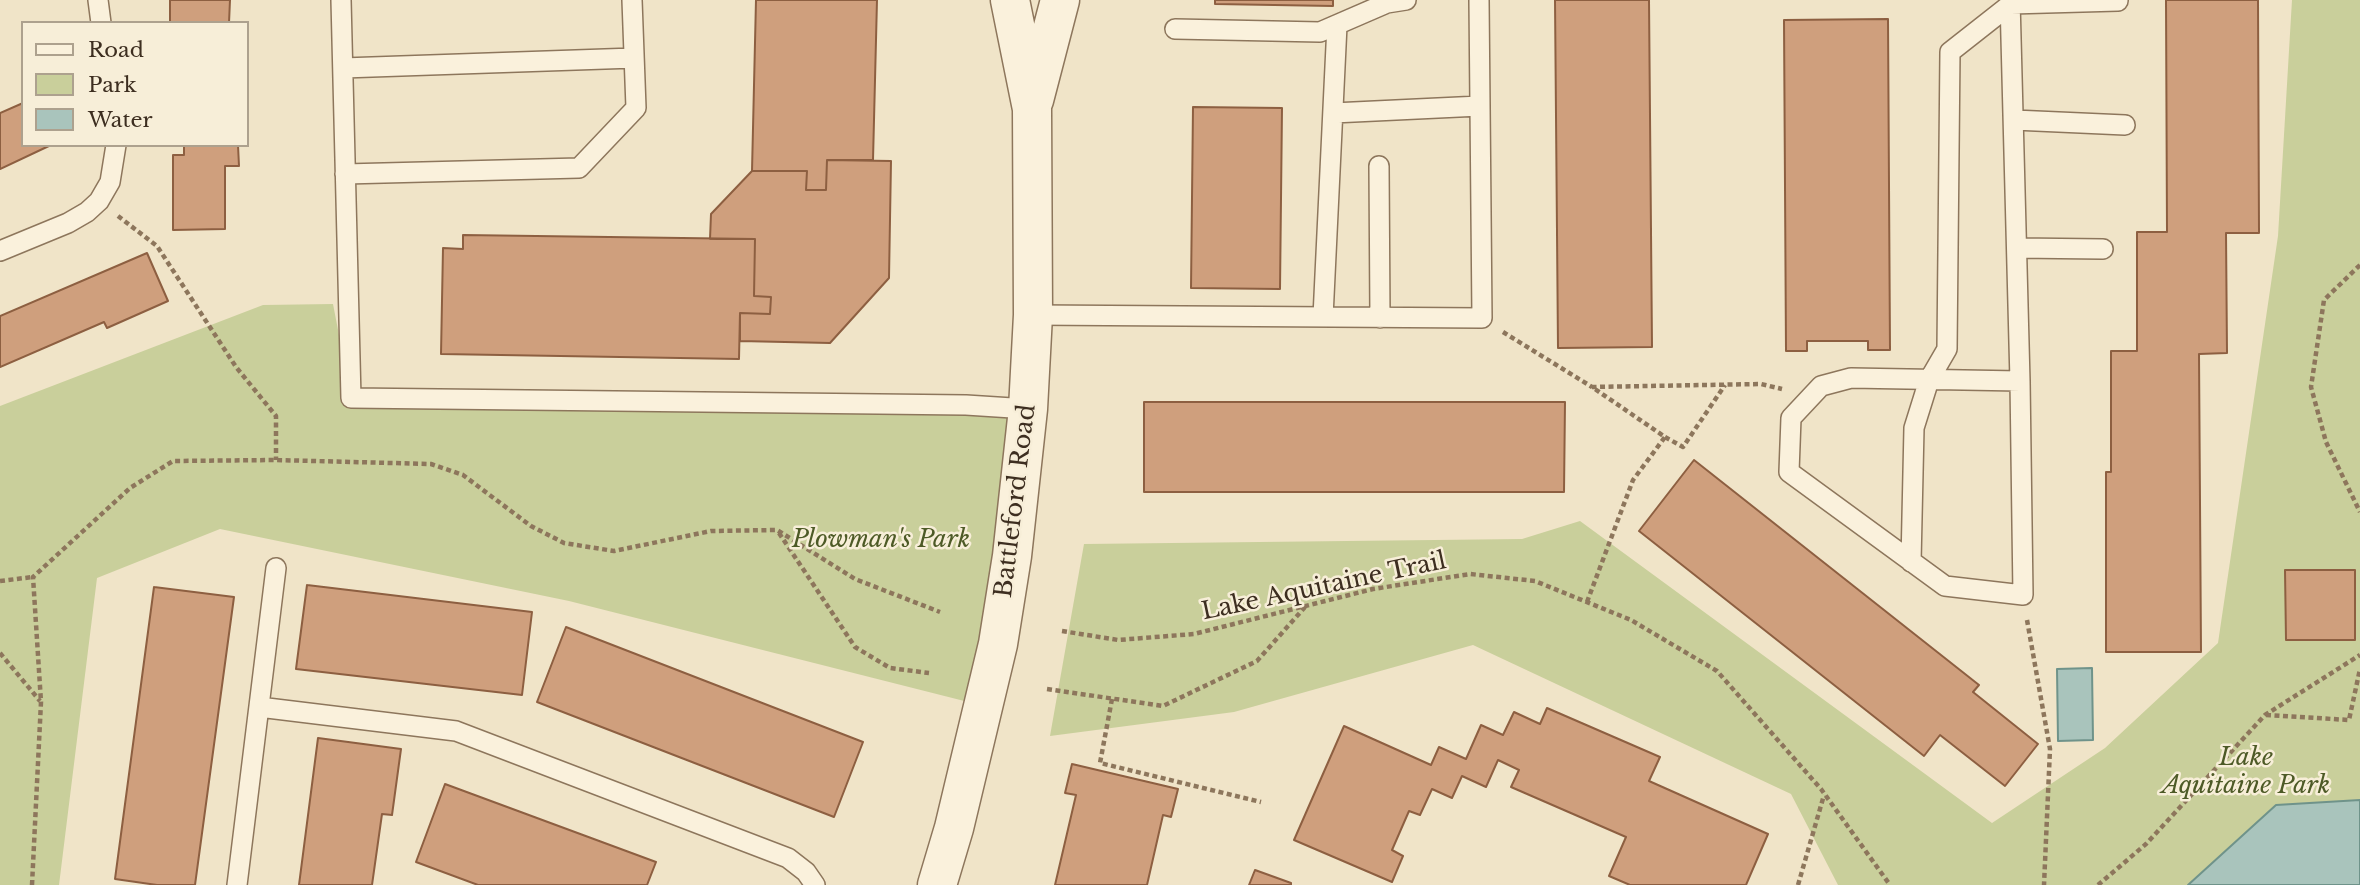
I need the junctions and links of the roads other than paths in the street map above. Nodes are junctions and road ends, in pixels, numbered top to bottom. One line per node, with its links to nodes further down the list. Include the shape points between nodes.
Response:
1 (98, 0): 10 (lane)
2 (341, 0): 14 (lane)
3 (632, 0): 13 (lane)
4 (1010, 0): 16 (street, Battleford Road)
5 (1060, 0): 16 (street, Battleford Road)
6 (1406, 0): 11 (lane, via 1387,3)
7 (1479, 0): 15 (lane)
8 (2118, 1): 9 (lane)
9 (2010, 2): 18 (lane); 29 (lane, via 1950,52 1947,349)
10 (101, 21)
11 (1337, 25): 12 (lane, via 1320,32); 17 (lane)
12 (1175, 29)
13 (634, 58): 14 (lane); 22 (lane, via 636,108 579,168)
14 (343, 68): 22 (lane)
15 (1480, 106): 17 (lane); 28 (lane, via 1482,318)
16 (1032, 109): 26 (street, Battleford Road)
17 (1333, 113): 27 (lane)
18 (2014, 120): 19 (lane); 23 (lane)
19 (2125, 125)
20 (116, 147): 25 (lane, via 110,182 99,201 68,223)
21 (1379, 166): 28 (lane)
22 (345, 174): 31 (lane, via 351,398)
23 (2017, 248): 24 (lane); 30 (lane)
24 (2103, 249)
25 (0, 251)
26 (1033, 315): 27 (lane); 31 (street, Battleford Road)
27 (1323, 317): 28 (lane)
28 (1380, 318)
29 (1929, 380): 30 (lane); 32 (lane, via 1914,428); 32 (lane, via 1851,378 1821,386 1791,418 1790,472)
30 (2020, 381): 32 (lane, via 2022,595 1945,586)
31 (1028, 409): 37 (street, Battleford Road, via 998,644)
32 (1911, 562)
33 (276, 568): 34 (lane)
34 (259, 707): 35 (lane); 36 (lane, via 456,731 788,858)
35 (237, 885)
36 (815, 885)
37 (937, 885)

